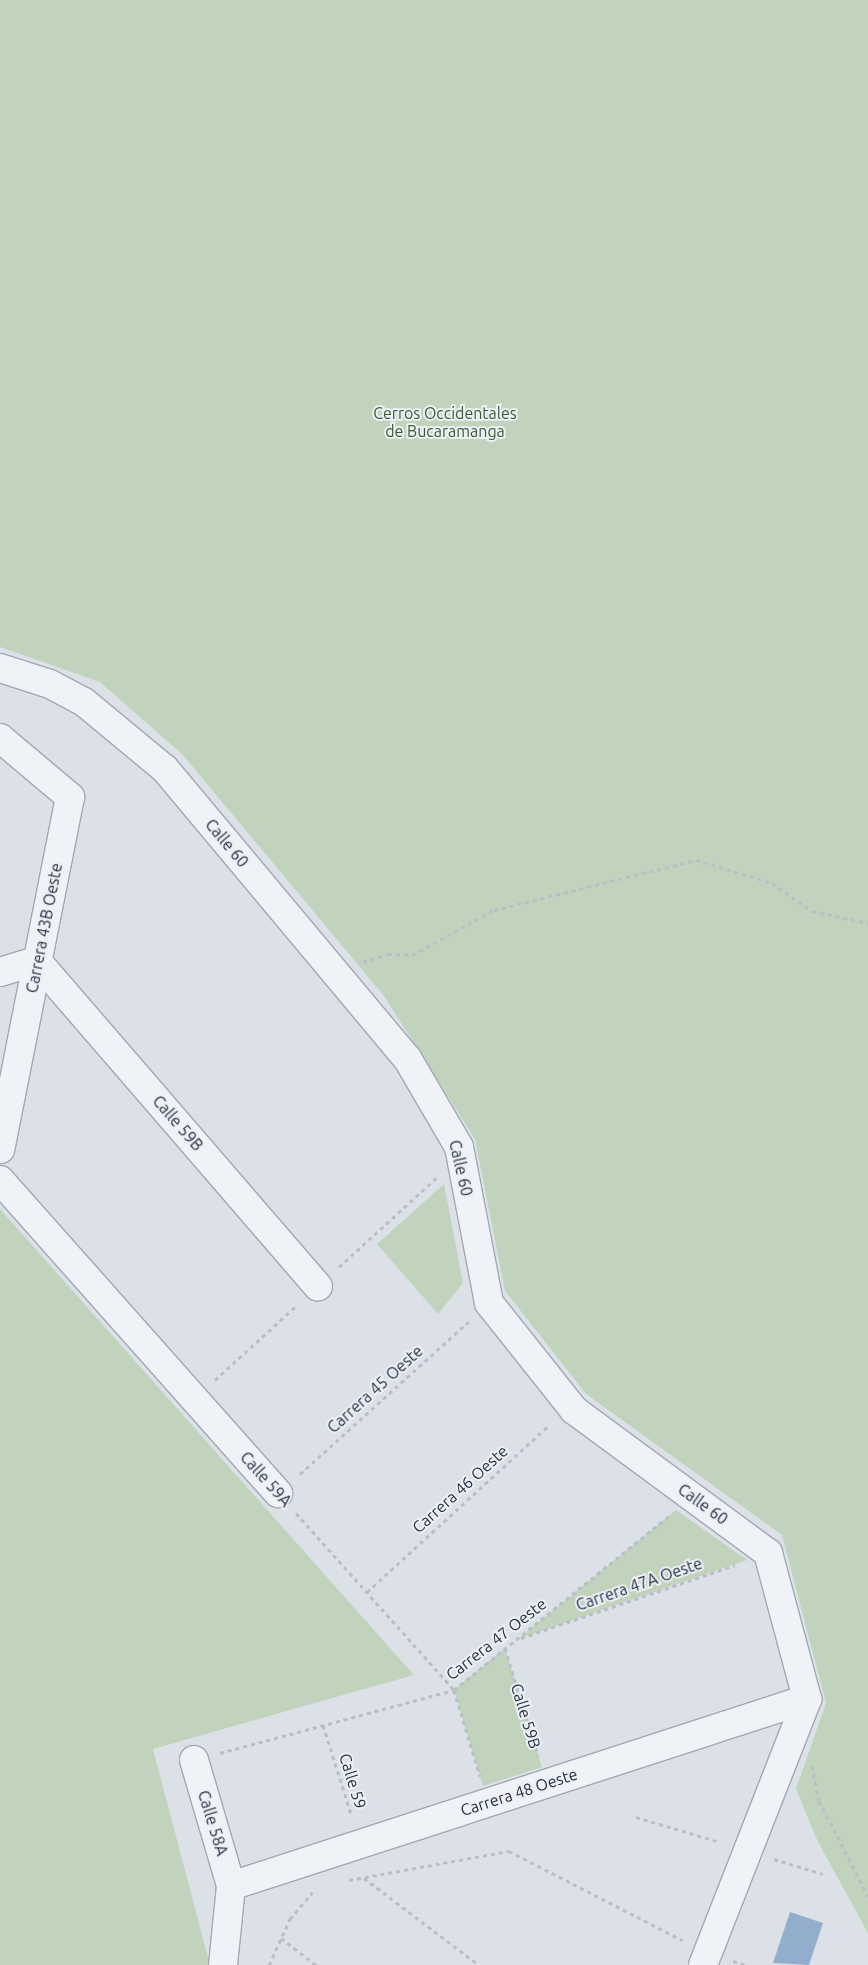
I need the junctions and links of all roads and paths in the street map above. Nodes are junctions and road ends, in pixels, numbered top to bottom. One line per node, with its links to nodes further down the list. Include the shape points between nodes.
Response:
1 (0, 668): 6 (street, Calle 60, via 50,684 84,702 138,743 165,769)
2 (0, 738): 4 (street, Carrera 43B Oeste, via 70,797)
3 (868, 923): 6 (path, via 812,911 772,883 696,860 494,910 412,955 388,954)
4 (38, 961): 5 (street); 7 (street, Carrera 43B Oeste); 9 (street, Calle 59B)
5 (0, 972)
6 (339, 976): 10 (street, Calle 60, via 408,1058 454,1135)
7 (0, 1150)
8 (0, 1180): 12 (street, Calle 59A)
9 (318, 1286)
10 (488, 1303): 11 (street, Calle 60); 12 (path, Carrera 45 Oeste)
11 (570, 1406): 13 (street, Calle 60); 15 (path, Carrera 46 Oeste)
12 (278, 1493): 15 (path, Calle 59A)
13 (693, 1497): 14 (street, Calle 60); 16 (path, Carrera 47 Oeste)
14 (768, 1553): 16 (path, Carrera 47A Oeste); 19 (street)
15 (366, 1592): 18 (path, Calle 59A)
16 (518, 1638): 17 (path, Carrera 47 Oeste)
17 (505, 1648): 18 (path, Carrera 47 Oeste); 23 (path, Calle 59B)
18 (454, 1690): 20 (path, Carrera 47 Oeste); 24 (path, Calle 59A)
19 (807, 1699): 23 (street, Carrera 48 Oeste); 32 (street)
20 (323, 1725): 21 (path, Carrera 47 Oeste); 25 (path, Calle 59)
21 (194, 1760): 28 (street, Calle 58A)
22 (812, 1763): 30 (path, via 819,1801)
23 (547, 1783): 24 (street, Carrera 48 Oeste)
24 (488, 1802): 25 (street, Carrera 48 Oeste)
25 (360, 1844): 28 (street, Carrera 48 Oeste)
26 (364, 1878): 27 (path); 32 (path, via 509,1852); 36 (path)
27 (338, 1882)
28 (231, 1886): 33 (street)
29 (322, 1887): 31 (path, via 308,1894)
30 (868, 1896)
31 (281, 1938): 34 (path); 35 (path)
32 (706, 1959): 37 (path)
33 (223, 1965)
34 (269, 1965)
35 (316, 1965)
36 (479, 1965)
37 (745, 1965)

